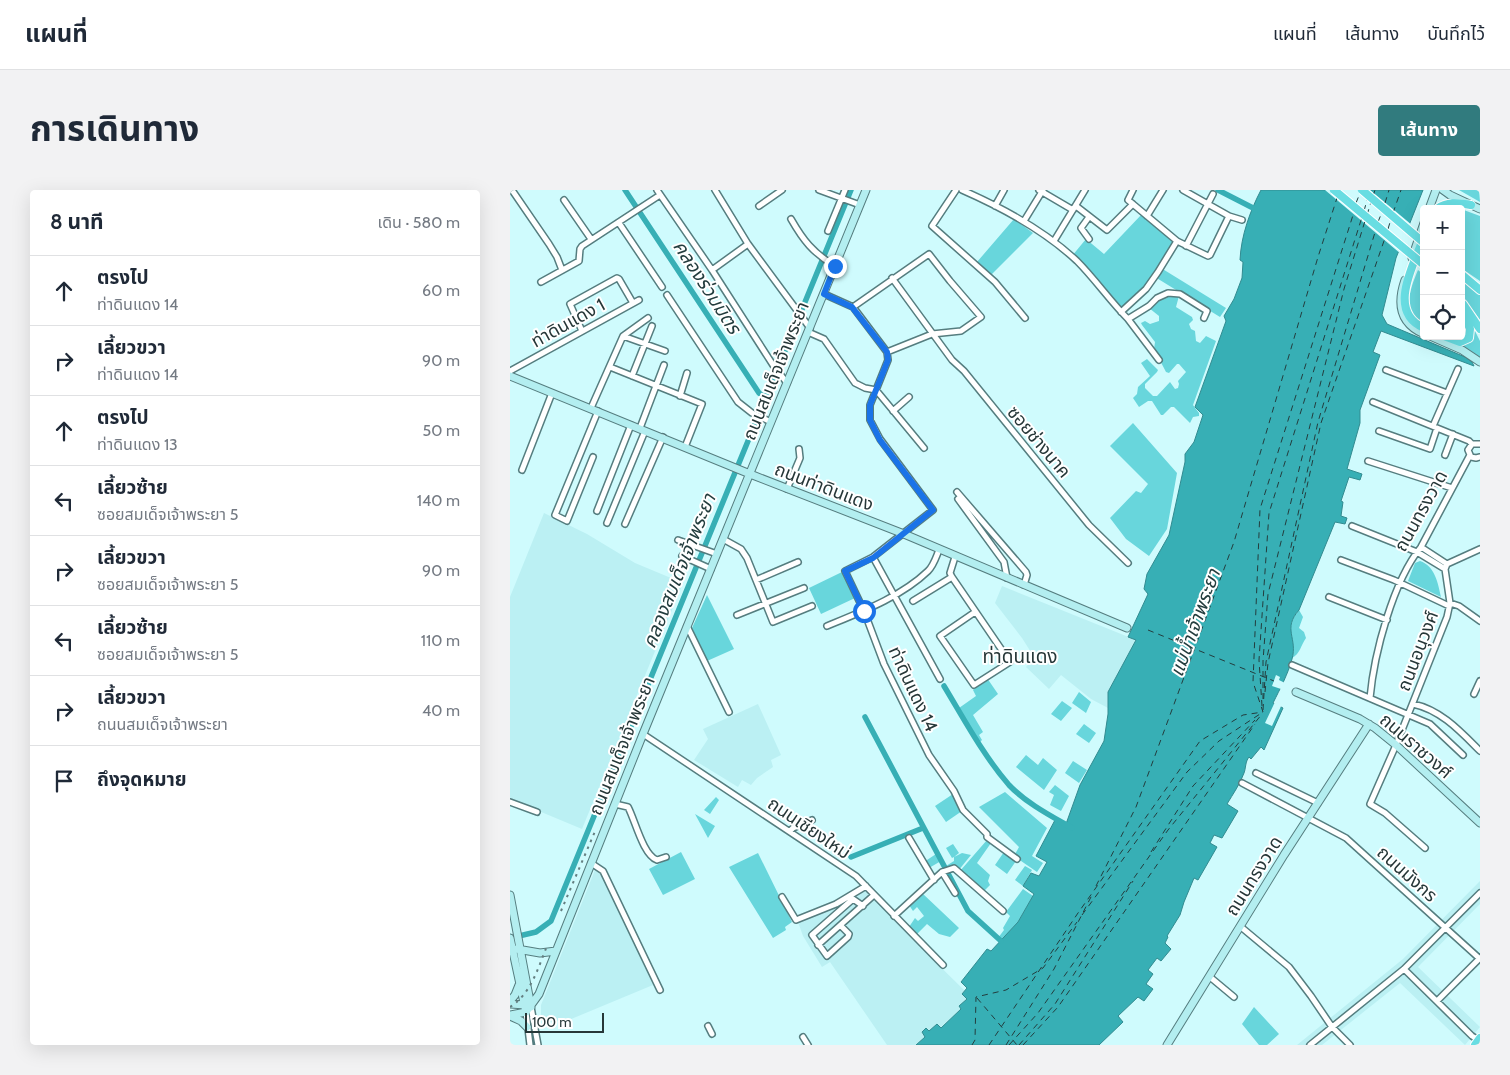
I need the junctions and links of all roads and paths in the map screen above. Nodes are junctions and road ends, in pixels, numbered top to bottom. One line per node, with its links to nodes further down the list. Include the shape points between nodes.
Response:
1 (512, 190): 53 (street, via 549,244)
2 (715, 190): 48 (street)
3 (782, 190): 30 (street)
4 (819, 190): 22 (street)
5 (845, 190): 22 (street)
6 (866, 190): 25 (street, ถนนสมเด็จเจ้าพระยา)
7 (956, 190): 71 (street, via 932,226 995,282)
8 (962, 190): 20 (street)
9 (1004, 190): 31 (street)
10 (1041, 190): 32 (street); 39 (street)
11 (1085, 190): 32 (street)
12 (1133, 190): 26 (street, via 1128,198)
13 (1163, 190): 34 (street)
14 (1183, 190): 24 (street)
15 (1334, 190): 51 (main road, bridge)
16 (1362, 190): 45 (main road, bridge)
17 (1436, 190): 27 (street)
18 (1443, 190): 29 (street)
19 (659, 192): 40 (street); 54 (street)
20 (973, 192): 31 (street)
21 (1213, 194): 24 (street)
22 (843, 199): 25 (street); 41 (street)
23 (564, 200): 44 (street)
24 (1208, 203): 35 (street); 49 (street)
25 (857, 204): 52 (street, ถนนสมเด็จเจ้าพระยา)
26 (1133, 204): 34 (street); 36 (street, via 1107,230)
27 (1430, 205)
28 (1443, 205): 29 (main road, via 1452,202)
29 (1471, 205): 33 (street)
30 (759, 206)
31 (995, 206): 39 (street)
32 (1074, 208): 36 (street); 46 (street)
33 (1480, 209)
34 (1147, 216): 47 (street)
35 (1229, 216): 38 (street); 49 (street, via 1210,255)
36 (1090, 217): 43 (street, via 1081,228)
37 (791, 219): 52 (street, via 820,257)
38 (1242, 220)
39 (1024, 221): 46 (street)
40 (619, 223): 44 (street); 60 (street)
41 (828, 231)
42 (1420, 235): 79 (street, via 1400,301 1406,320)
43 (1090, 239)
44 (591, 240): 53 (street, via 580,248 579,261)
45 (1420, 240)
46 (1054, 241): 68 (street, via 1078,262)
47 (1177, 241): 49 (street); 68 (street, via 1146,289)
48 (748, 244): 54 (street); 76 (street)
49 (1186, 246)
50 (1420, 248): 74 (main road, via 1404,301 1410,318)
51 (1420, 262)
52 (832, 264): 63 (street, ถนนสมเด็จเจ้าพระยา)
53 (562, 270): 58 (street)
54 (712, 270): 97 (street)
55 (892, 278): 66 (street); 80 (street, ซอยช่างนาค); 80 (street, via 929,254 982,317 961,331)
56 (1465, 278): 59 (street)
57 (1465, 278): 61 (main road)
58 (541, 282)
59 (1480, 285)
60 (662, 287)
61 (1480, 290)
62 (667, 294): 107 (street, via 733,396 744,408)
63 (824, 294): 66 (street); 76 (street, ถนนสมเด็จเจ้าพระยา)
64 (639, 300): 65 (street, ท่าดินแดง 1)
65 (633, 303): 78 (street, ท่าดินแดง 1); 78 (street, via 617,278 570,304)
66 (852, 307): 86 (street)
67 (1465, 308): 77 (main road)
68 (1121, 312): 73 (street)
69 (1465, 317): 83 (main road, via 1470,329)
70 (648, 318): 81 (street)
71 (1025, 318)
72 (1204, 318): 73 (street, via 1207,311 1171,292 1156,298)
73 (1128, 319): 87 (street)
74 (1420, 325)
75 (652, 326): 84 (street)
76 (807, 328): 97 (street, ถนนสมเด็จเจ้าพระยา); 99 (street, via 824,339 855,383)
77 (1480, 329)
78 (582, 331): 93 (street, ท่าดินแดง 1)
79 (1420, 331)
80 (932, 334): 86 (street); 148 (street, ซอยช่างนาค, via 1089,525)
81 (623, 336): 84 (street); 90 (street)
82 (1439, 340): 88 (street)
83 (1465, 340)
84 (645, 344): 85 (street); 96 (street)
85 (665, 351)
86 (887, 352): 99 (street, via 888,360)
87 (1159, 360)
88 (1480, 362)
89 (664, 365): 98 (street)
90 (610, 367): 96 (street); 105 (street)
91 (1386, 370): 101 (street)
92 (1458, 370): 101 (street)
93 (510, 371)
94 (687, 373): 102 (street)
95 (510, 376): 100 (street, ถนนท่าดินแดง)
96 (632, 376): 98 (street)
97 (787, 384): 107 (street, ถนนสมเด็จเจ้าพระยา)
98 (656, 386): 102 (street); 110 (street)
99 (876, 390): 106 (street); 136 (street, ท่าดินแดง 14, via 870,405 870,420 880,440 933,510)
100 (552, 393): 105 (street, ถนนท่าดินแดง); 126 (street)
101 (1448, 393): 109 (street)
102 (680, 396): 116 (street, via 702,404)
103 (909, 397): 106 (street)
104 (1372, 402): 109 (street)
105 (594, 410): 108 (street, ถนนท่าดินแดง); 124 (street)
106 (893, 411): 117 (street)
107 (768, 421): 127 (street, ถนนสมเด็จเจ้าพระยา)
108 (631, 425): 110 (street, ถนนท่าดินแดง); 132 (street)
109 (1435, 427): 111 (street, via 1430,449); 112 (street)
110 (643, 429): 113 (street, ถนนท่าดินแดง); 133 (street)
111 (1379, 431)
112 (1453, 434): 114 (street); 119 (street)
113 (662, 438): 116 (street, ถนนท่าดินแดง); 134 (street)
114 (1472, 444): 115 (street); 120 (street, ถนนทรงวาด, via 1468,450)
115 (1480, 444)
116 (685, 447): 127 (street, ถนนท่าดินแดง)
117 (924, 448)
118 (799, 449): 128 (street, via 800,458)
119 (1445, 455)
120 (1470, 455): 122 (street); 129 (street, ถนนทรงวาด)
121 (593, 457): 125 (street)
122 (1480, 457)
123 (1368, 461): 129 (street)
124 (577, 462): 125 (street); 130 (street)
125 (589, 467): 131 (street)
126 (522, 470)
127 (746, 472): 128 (street, ถนนท่าดินแดง); 137 (street, ถนนสมเด็จเจ้าพระยา)
128 (787, 488): 136 (street, ถนนท่าดินแดง)
129 (1452, 488): 141 (street, ถนนทรงวาด)
130 (566, 489): 131 (street); 131 (street, via 555,515 567,520)
131 (578, 494)
132 (597, 511)
133 (606, 523)
134 (625, 524)
135 (1352, 526): 141 (street)
136 (904, 534): 140 (street, ถนนท่าดินแดง); 145 (street, ท่าดินแดง 14)
137 (723, 539): 142 (street, ถนนสมเด็จเจ้าพระยา); 153 (street, via 741,549)
138 (678, 540): 142 (street)
139 (1480, 549): 149 (street)
140 (939, 550): 144 (street, ถนนท่าดินแดง); 157 (street, via 928,571)
141 (1419, 550): 149 (street); 154 (street, ถนนทรงวาด)
142 (717, 554): 150 (street, ถนนสมเด็จเจ้าพระยา)
143 (682, 556): 150 (street)
144 (955, 557): 151 (street, via 950,570); 152 (street, ถนนท่าดินแดง)
145 (873, 558): 157 (street); 163 (street, ท่าดินแดง 14, via 845,571)
146 (1341, 560): 154 (street)
147 (798, 562): 153 (street)
148 (1128, 563)
149 (1446, 566): 161 (street, ถนนอนุวงศ์)
150 (711, 569): 168 (street, ถนนสมเด็จเจ้าพระยา)
151 (952, 577): 159 (street); 164 (street)
152 (1007, 578): 155 (street, ถนนท่าดินแดง); 155 (street, via 1004,562 956,493 1026,572)
153 (756, 580): 160 (street)
154 (1400, 582): 161 (street); 166 (street, ถนนทรงวาด)
155 (1024, 585): 170 (street, ถนนท่าดินแดง)
156 (804, 588): 160 (street)
157 (893, 595): 163 (street); 172 (street)
158 (1328, 597): 166 (street)
159 (913, 601)
160 (765, 604): 162 (street, via 773,622); 165 (street)
161 (1450, 604): 167 (street, via 1464,609); 177 (street, ถนนอนุวงศ์)
162 (812, 606)
163 (864, 611): 169 (street); 198 (street, ท่าดินแดง 14, via 884,664 929,755 963,810 987,834 987,838)
164 (976, 612): 164 (street, via 1010,662 974,685 940,638)
165 (737, 616)
166 (1387, 620): 176 (street, ถนนทรงวาด)
167 (1480, 621)
168 (687, 626): 178 (street); 181 (street, ถนนสมเด็จเจ้าพระยา)
169 (826, 626)
170 (1127, 628)
171 (1292, 666): 176 (street)
172 (940, 679)
173 (1480, 682): 175 (street)
174 (1296, 692): 180 (street, ถนนราชวงศ์)
175 (1474, 694)
176 (1370, 698): 179 (street)
177 (1413, 704): 179 (street, ถนนอนุวงศ์); 183 (street, via 1442,716)
178 (729, 712)
179 (1409, 714): 182 (street, ถนนอนุวงศ์); 184 (street, via 1430,724)
180 (1369, 724): 182 (street, ถนนราชวงศ์); 188 (street, ถนนทรงวาด)
181 (643, 734): 189 (street, ถนนสมเด็จเจ้าพระยา); 194 (street, ถนนเชียงใหม่)
182 (1396, 744): 193 (street, ถนนราชวงศ์); 196 (street, ถนนอนุวงศ์, via 1370,804)
183 (1480, 751)
184 (1463, 755)
185 (1256, 773): 188 (street)
186 (1242, 783): 191 (street, ถนนมังกร)
187 (510, 802): 190 (street)
188 (1318, 803): 191 (street, ถนนทรงวาด)
189 (615, 804): 197 (street, via 628,807 652,858); 199 (street, ถนนสมเด็จเจ้าพระยา)
190 (537, 812)
191 (1308, 818): 212 (street, ถนนทรงวาด); 213 (street, ถนนมังกร, via 1346,838)
192 (812, 820): 194 (street)
193 (1480, 823)
194 (790, 831): 202 (street, ถนนเชียงใหม่)
195 (909, 838): 201 (street)
196 (1424, 848)
197 (666, 857)
198 (1017, 859)
199 (591, 863): 217 (street, ถนนสมเด็จเจ้าพระยา); 223 (street, via 603,871)
200 (942, 872): 201 (street); 204 (street); 209 (street, via 954,868)
201 (934, 880): 210 (street)
202 (866, 886): 206 (street, ถนนเชียงใหม่); 207 (street, via 836,904 796,920)
203 (1480, 892): 213 (street)
204 (955, 893)
205 (510, 895): 216 (street)
206 (874, 895): 208 (street); 210 (street, ถนนเชียงใหม่)
207 (782, 897)
208 (863, 906): 211 (street); 215 (street, via 854,899 814,933 812,936)
209 (1003, 911)
210 (894, 916): 219 (street, ถนนเชียงใหม่)
211 (841, 926): 215 (street); 215 (street, via 848,937 830,954 825,955)
212 (1240, 927): 221 (street, ถนนทรงวาด); 231 (street, via 1288,968)
213 (1446, 928): 218 (street, ถนนมังกร); 220 (street)
214 (511, 942): 216 (street); 222 (street)
215 (818, 945)
216 (520, 950): 217 (street, via 540,953); 227 (street)
217 (556, 950): 227 (street, ถนนสมเด็จเจ้าพระยา, via 539,994)
218 (1480, 959): 225 (street)
219 (943, 965)
220 (1404, 969): 225 (street); 231 (street)
221 (1210, 977): 224 (street); 235 (street, ถนนทรงวาด)
222 (520, 984): 226 (street); 227 (street)
223 (660, 990)
224 (1234, 997)
225 (1437, 1001): 234 (street)
226 (510, 1003): 227 (street)
227 (527, 1008): 228 (street); 229 (street); 237 (street)
228 (510, 1015): 229 (street)
229 (527, 1026): 236 (street)
230 (708, 1026): 232 (street)
231 (1332, 1027): 239 (street); 240 (street)
232 (712, 1034)
233 (803, 1037): 238 (street)
234 (1478, 1041)
235 (1169, 1044)
236 (530, 1045)
237 (538, 1045)
238 (808, 1045)
239 (1310, 1045)
240 (1350, 1045)

